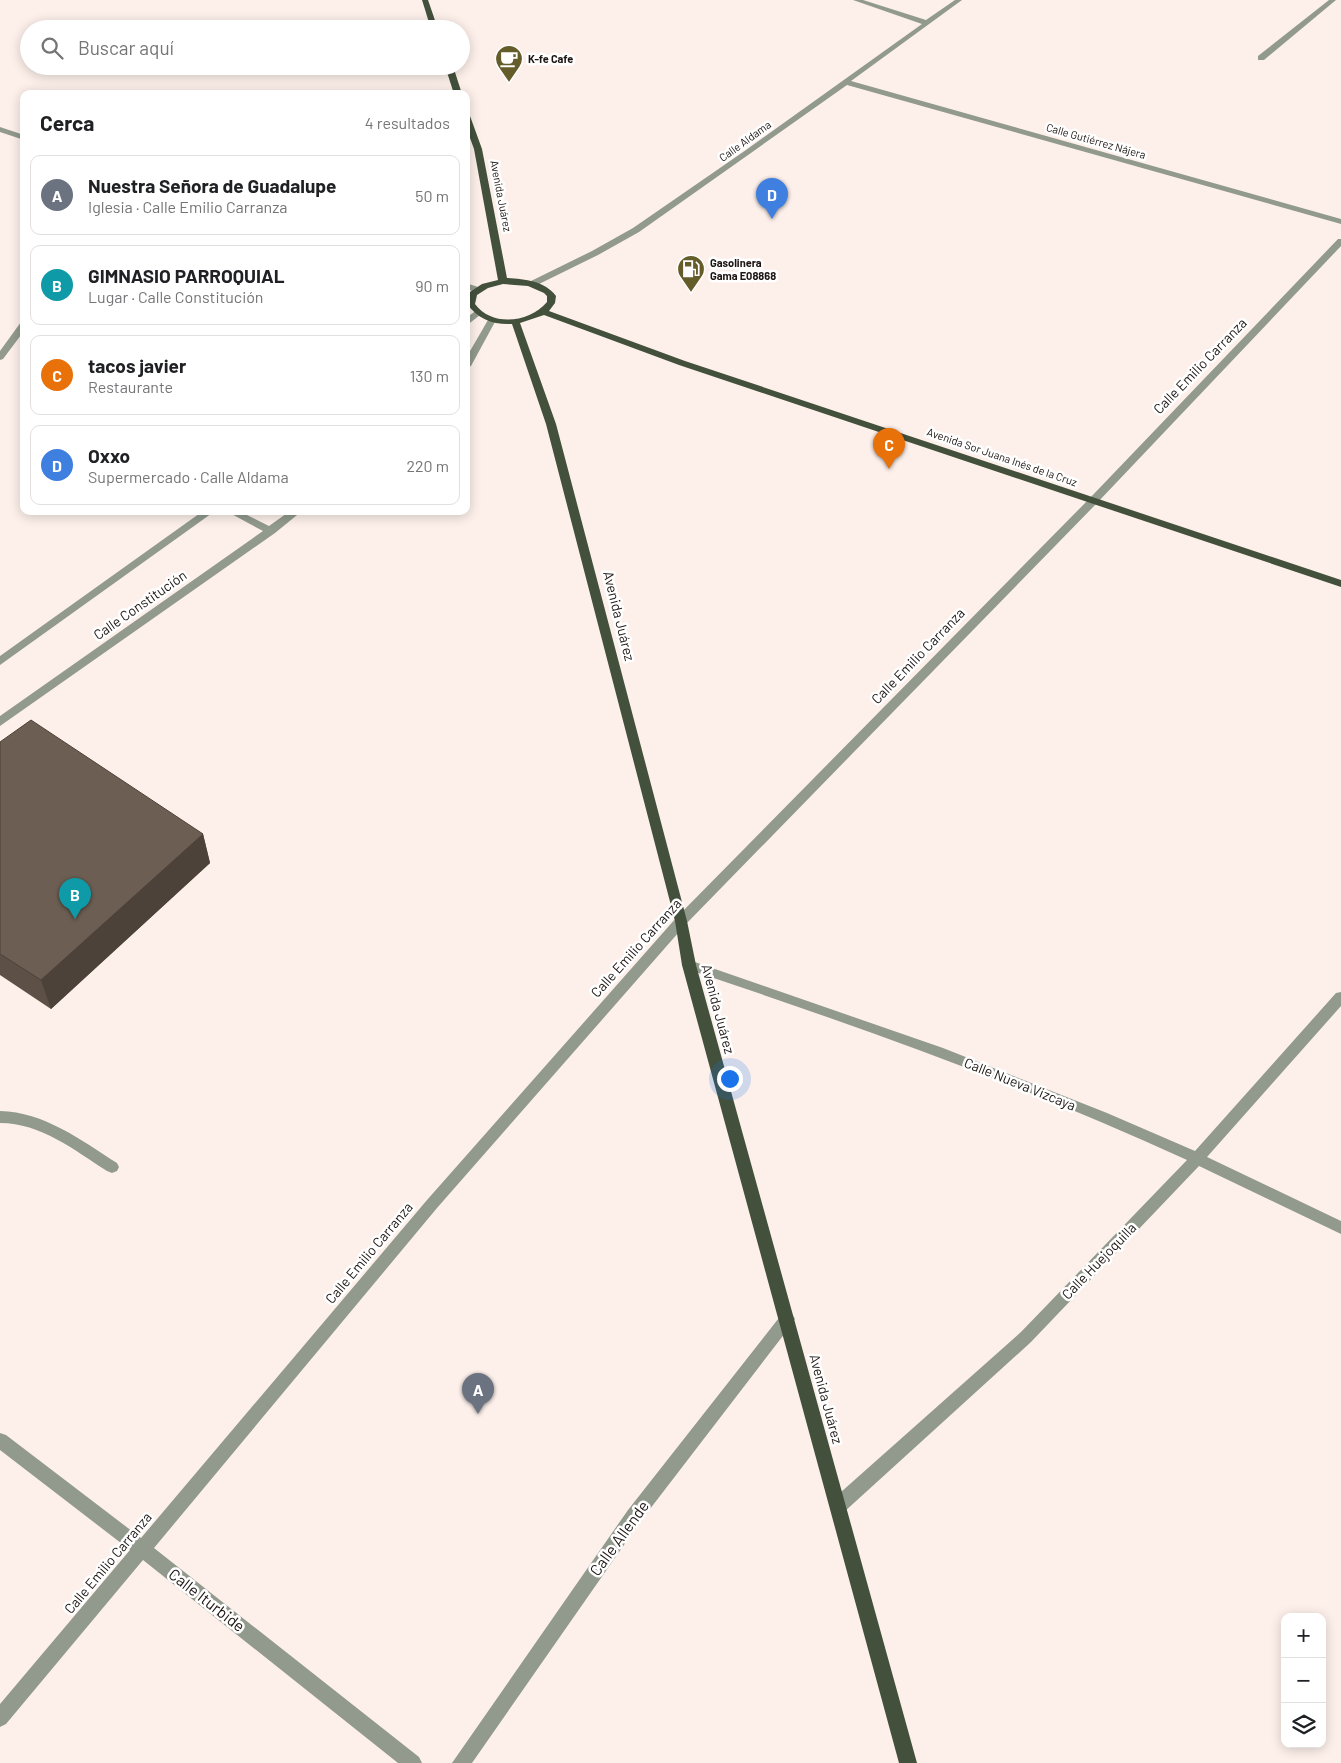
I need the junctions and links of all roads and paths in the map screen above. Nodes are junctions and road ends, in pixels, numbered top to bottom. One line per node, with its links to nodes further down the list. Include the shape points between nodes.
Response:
1 (425, 0): 5 (main road)
2 (856, 0): 6 (street)
3 (959, 0): 6 (street, Calle Aldama)
4 (1333, 0): 7 (street)
5 (433, 20)
6 (927, 23): 9 (street, Calle Aldama)
7 (1261, 58)
8 (452, 75): 10 (main road)
9 (845, 82): 16 (street, Calle Gutiérrez Nájera); 19 (street, Calle Aldama, via 636,230)
10 (457, 90)
11 (470, 127): 18 (main road, Avenida Juárez, via 478,149)
12 (0, 129): 13 (street)
13 (11, 134): 14 (street); 15 (street)
14 (20, 137)
15 (0, 141)
16 (1341, 222)
17 (1341, 241): 30 (street, Calle Emilio Carranza)
18 (503, 281): 19 (main road); 21 (main road)
19 (534, 283): 22 (main road, via 549,293 551,300)
20 (470, 287): 21 (street)
21 (478, 290): 23 (main road, via 473,294 471,304)
22 (543, 312): 26 (main road); 30 (main road, Avenida Sor Juana Inés de la Cruz, via 682,363)
23 (477, 313): 24 (street); 25 (main road)
24 (470, 319)
25 (492, 320): 26 (main road); 29 (street)
26 (515, 321): 38 (main road, Avenida Juárez, via 552,424)
27 (20, 330): 28 (street)
28 (0, 357)
29 (470, 359)
30 (1093, 501): 35 (main road, Avenida Sor Juana Inés de la Cruz); 38 (street, Calle Emilio Carranza)
31 (204, 515): 36 (street)
32 (239, 515): 34 (street)
33 (292, 515): 34 (street, Calle Constitución)
34 (271, 530): 37 (street, Calle Constitución)
35 (1341, 584)
36 (0, 661)
37 (0, 722)
38 (681, 921): 39 (main road, Avenida Juárez); 48 (street, Calle Emilio Carranza, via 432,1204)
39 (689, 965): 42 (street, Calle Nueva Vizcaya, via 994,1072); 45 (main road, Avenida Juárez)
40 (1341, 997): 42 (street, Calle Huejoquilla)
41 (0, 1117): 43 (street, via 22,1120 51,1130)
42 (1198, 1158): 44 (street, Calle Nueva Vizcaya); 47 (street, Calle Huejoquilla, via 1026,1337)
43 (112, 1167)
44 (1341, 1228)
45 (787, 1319): 47 (main road, Avenida Juárez); 51 (street, Calle Allende, via 634,1516)
46 (0, 1440): 48 (street, Calle Iturbide)
47 (838, 1506): 52 (main road, Avenida Juárez)
48 (141, 1548): 49 (street, Calle Emilio Carranza); 50 (street, Calle Iturbide)
49 (0, 1718)
50 (412, 1763)
51 (461, 1763)
52 (908, 1763)

